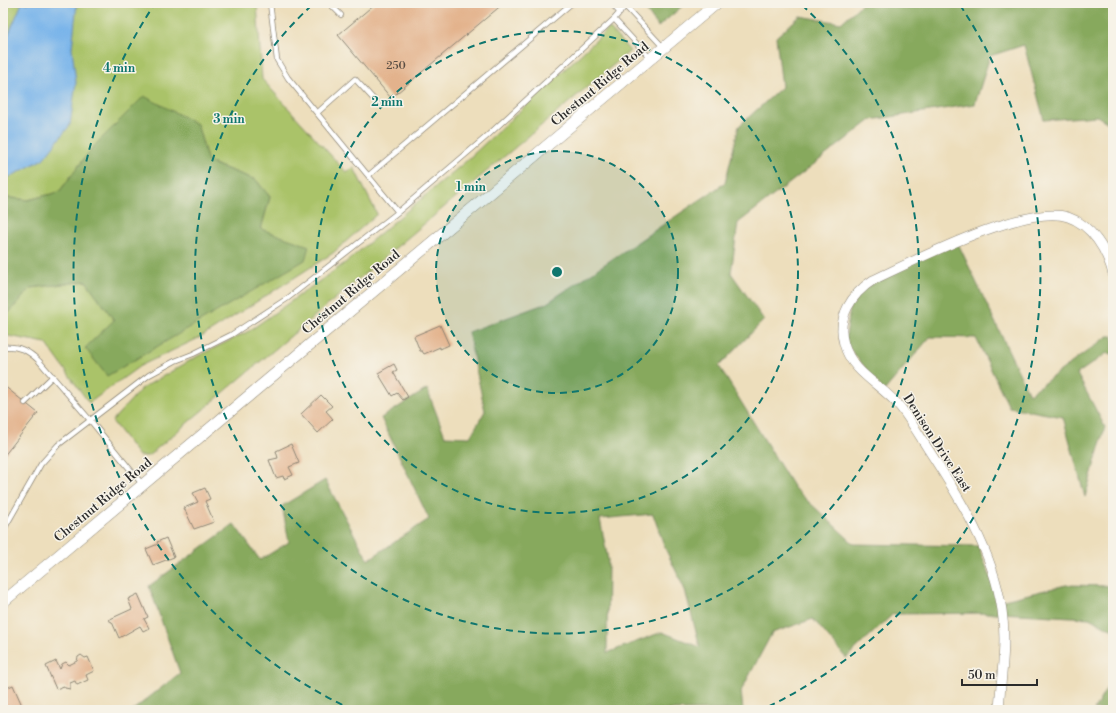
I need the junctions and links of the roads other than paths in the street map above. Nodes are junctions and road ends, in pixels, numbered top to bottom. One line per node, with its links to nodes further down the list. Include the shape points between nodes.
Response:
1 (270, 3): 13 (lane, via 277,60 288,78)
2 (329, 3): 8 (lane)
3 (572, 3): 14 (lane)
4 (611, 3): 7 (lane)
5 (717, 3): 10 (street, Chestnut Ridge Road)
6 (627, 4): 7 (lane); 10 (lane)
7 (620, 13): 9 (lane)
8 (341, 15)
9 (614, 18): 11 (lane); 15 (lane, via 486,137)
10 (664, 48): 11 (street, Chestnut Ridge Road)
11 (651, 59): 21 (street, Chestnut Ridge Road)
12 (378, 104): 13 (lane, via 355,79)
13 (317, 113): 14 (lane)
14 (369, 175): 15 (lane)
15 (398, 212): 20 (lane, via 288,298 231,335 149,375)
16 (1113, 274): 24 (street, Denison Drive East, via 1100,243 1079,223 1068,217 1036,216 982,231 873,280 853,297 843,320 843,342 853,364 902,409 954,490 986,555 996,582 1004,634)
17 (3, 347): 18 (lane, via 26,350)
18 (53, 376): 19 (lane); 20 (lane)
19 (25, 403)
20 (90, 420): 21 (lane); 22 (lane, via 46,457)
21 (143, 486): 23 (street, Chestnut Ridge Road)
22 (3, 530)
23 (3, 602)
24 (999, 710)

